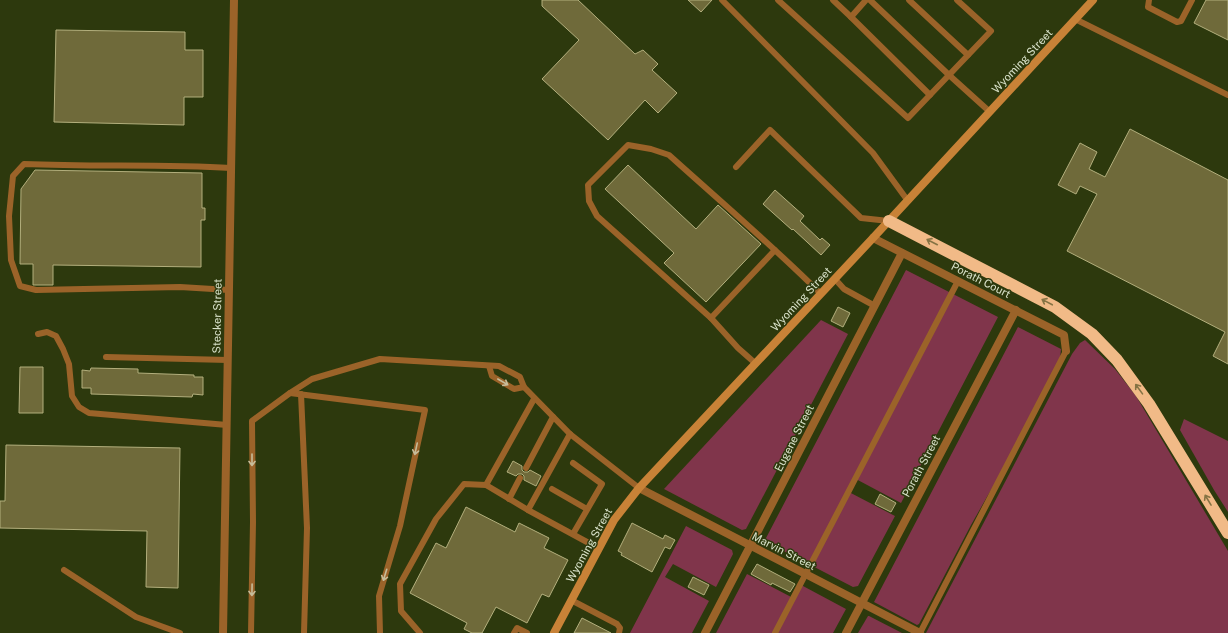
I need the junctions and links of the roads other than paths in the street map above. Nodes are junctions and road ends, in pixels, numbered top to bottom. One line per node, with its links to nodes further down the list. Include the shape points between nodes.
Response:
1 (234, 0): 20 (street, Stecker Street)
2 (722, 0): 21 (lane, via 873,153)
3 (778, 0): 17 (lane, via 908,118)
4 (833, 0): 12 (lane)
5 (866, 0): 12 (lane)
6 (870, 0): 15 (lane)
7 (909, 0): 14 (lane)
8 (957, 0): 14 (lane, via 991,31)
9 (1093, 0): 13 (main road, Wyoming Street)
10 (1149, 0): 11 (lane, via 1148,7 1177,22 1181,21)
11 (1192, 0)
12 (851, 17): 17 (lane)
13 (1075, 19): 16 (lane); 18 (main road, Wyoming Street)
14 (968, 55): 15 (lane)
15 (949, 75): 17 (lane); 18 (lane)
16 (1228, 94)
17 (930, 95)
18 (990, 112): 21 (main road, Wyoming Street)
19 (736, 167): 22 (lane, via 770,130 861,218)
20 (231, 168): 28 (street, Stecker Street); 28 (lane, via 183,165 24,164 13,176 9,216 12,260 20,286 36,290 180,287)
21 (908, 201): 22 (main road, Wyoming Street)
22 (890, 221): 23 (main road, Wyoming Street); 55 (highway, one-way to 22, via 1149,404 1117,360 1092,334 1055,307)
23 (873, 238): 25 (street, Porath Court); 26 (main road, Wyoming Street)
24 (775, 250): 29 (lane); 32 (lane); 32 (lane, via 669,155 628,145 588,185 589,201 598,216)
25 (902, 253): 27 (street, Porath Court); 30 (street, Eugene Street)
26 (834, 279): 29 (main road, Wyoming Street); 30 (lane, via 844,289)
27 (958, 281): 31 (street, Porath Court); 60 (lane)
28 (229, 290): 36 (street, Stecker Street)
29 (821, 294): 37 (main road, Wyoming Street)
30 (875, 306): 57 (street, Eugene Street)
31 (1016, 310): 34 (street, Porath Court, via 1064,335); 62 (street, Porath Street)
32 (711, 318): 37 (lane)
33 (38, 334): 44 (lane, via 47,332 56,336 69,364 72,396 79,407 89,413)
34 (1066, 351): 76 (lane)
35 (106, 357): 36 (lane)
36 (228, 360): 44 (street, Stecker Street)
37 (755, 364): 50 (main road, Wyoming Street)
38 (488, 366): 39 (lane, via 499,366 520,377); 39 (lane, one-way to 39, via 492,376 514,389); 40 (lane, via 380,359 312,379)
39 (524, 387): 42 (lane)
40 (290, 393): 41 (lane); 65 (lane, one-way to 65, via 252,421)
41 (301, 394): 66 (lane, via 307,528); 67 (lane, one-way to 67, via 425,410 400,526 379,596)
42 (534, 399): 43 (lane); 49 (lane)
43 (553, 417): 45 (lane); 47 (lane)
44 (227, 425): 64 (street, Stecker Street)
45 (570, 434): 50 (lane); 54 (lane)
46 (573, 463): 53 (lane, via 602,484)
47 (526, 468)
48 (520, 478): 52 (lane)
49 (486, 485): 52 (lane); 68 (lane, via 464,484 436,519 400,584 401,611)
50 (639, 488): 57 (street, Marvin Street); 58 (main road, Wyoming Street, via 614,520)
51 (552, 489): 53 (lane)
52 (509, 499): 54 (lane)
53 (587, 509): 56 (lane)
54 (528, 510): 56 (lane)
55 (1228, 533)
56 (572, 534): 58 (lane)
57 (751, 546): 60 (street, Marvin Street); 73 (street, Eugene Street)
58 (598, 548): 61 (main road, Wyoming Street)
59 (64, 570): 63 (lane, via 136,617)
60 (805, 574): 62 (street, Marvin Street); 74 (lane)
61 (571, 600): 71 (main road, Wyoming Street); 72 (lane, via 617,624 620,628)
62 (862, 603): 75 (street, Porath Street); 76 (street, Marvin Street)
63 (180, 633)
64 (223, 633)
65 (252, 633)
66 (304, 633)
67 (380, 633)
68 (420, 633)
69 (514, 633): 70 (lane, via 517,628)
70 (527, 633)
71 (554, 633)
72 (619, 633)
73 (705, 633)
74 (775, 633)
75 (846, 633)
76 (920, 633)

